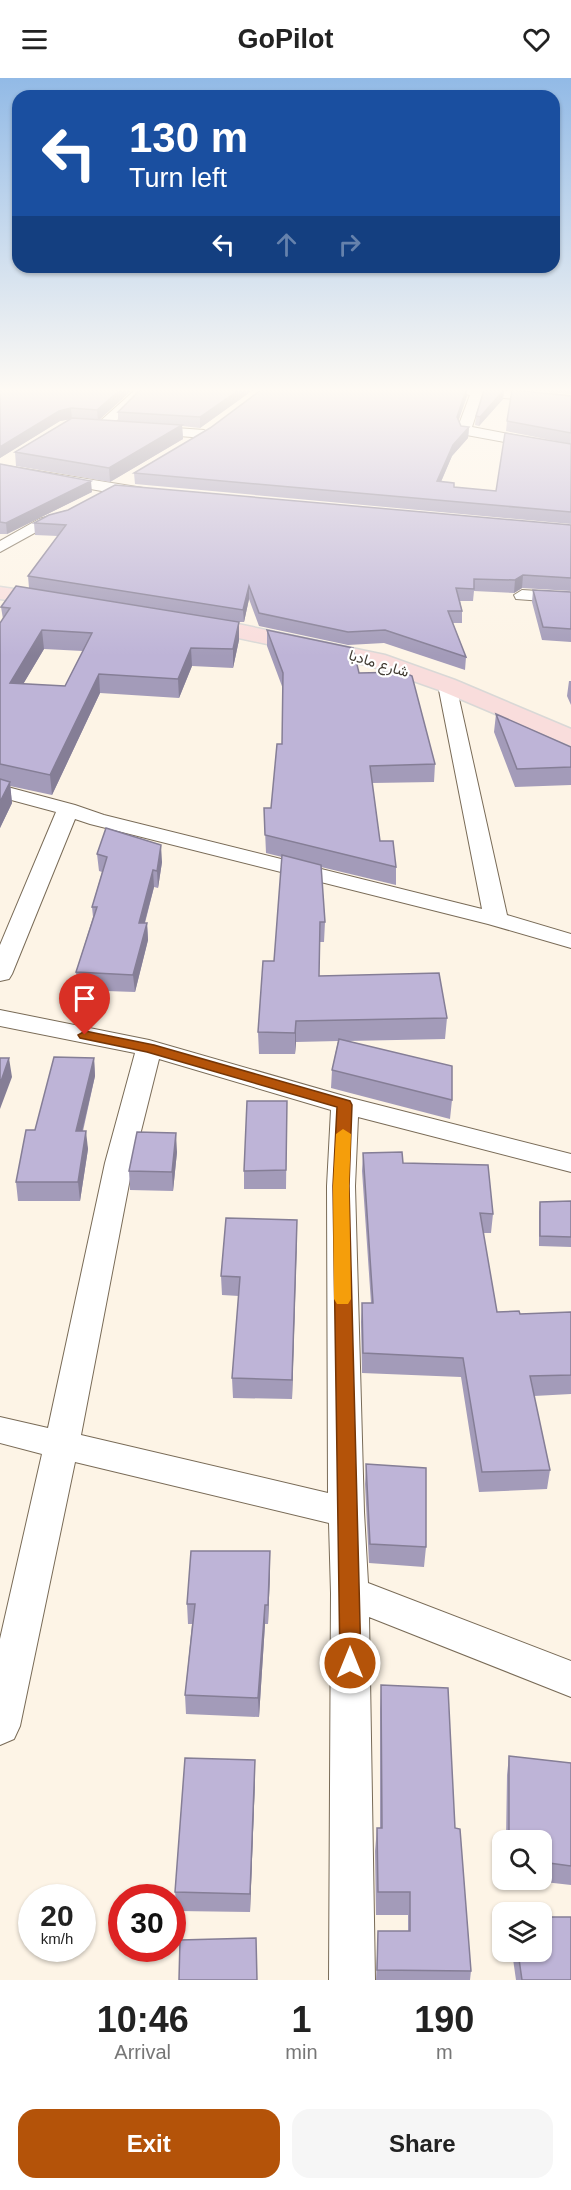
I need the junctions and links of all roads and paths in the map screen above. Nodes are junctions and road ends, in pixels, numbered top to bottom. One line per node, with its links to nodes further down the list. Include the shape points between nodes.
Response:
1 (58, 479): 3 (street)
2 (130, 479): 3 (street)
3 (113, 489): 4 (street); 5 (street)
4 (160, 493)
5 (63, 517): 6 (street, via 45,522); 7 (street, via 58,525)
6 (0, 547)
7 (0, 559)
8 (0, 581): 9 (main road, via 73,598)
9 (0, 593)
10 (522, 595): 11 (street)
11 (571, 598)
12 (447, 685): 13 (main road, شارع مادبا, via 377,660 176,613 281,624 379,648 489,686); 14 (main road, شارع مادبا); 17 (street)
13 (571, 720)
14 (571, 738)
15 (0, 791): 16 (street)
16 (68, 809): 17 (street, via 98,820); 19 (street)
17 (496, 919): 18 (street)
18 (571, 941)
19 (0, 974)
20 (0, 1018): 21 (street)
21 (149, 1048): 22 (street); 25 (street, via 119,1163)
22 (345, 1105): 23 (street); 26 (street, via 341,1186)
23 (571, 1163)
24 (0, 1430): 25 (street)
25 (61, 1445): 26 (street); 29 (street)
26 (346, 1512): 27 (street)
27 (350, 1593): 28 (street); 30 (street)
28 (571, 1679)
29 (0, 1725)
30 (352, 1980)

